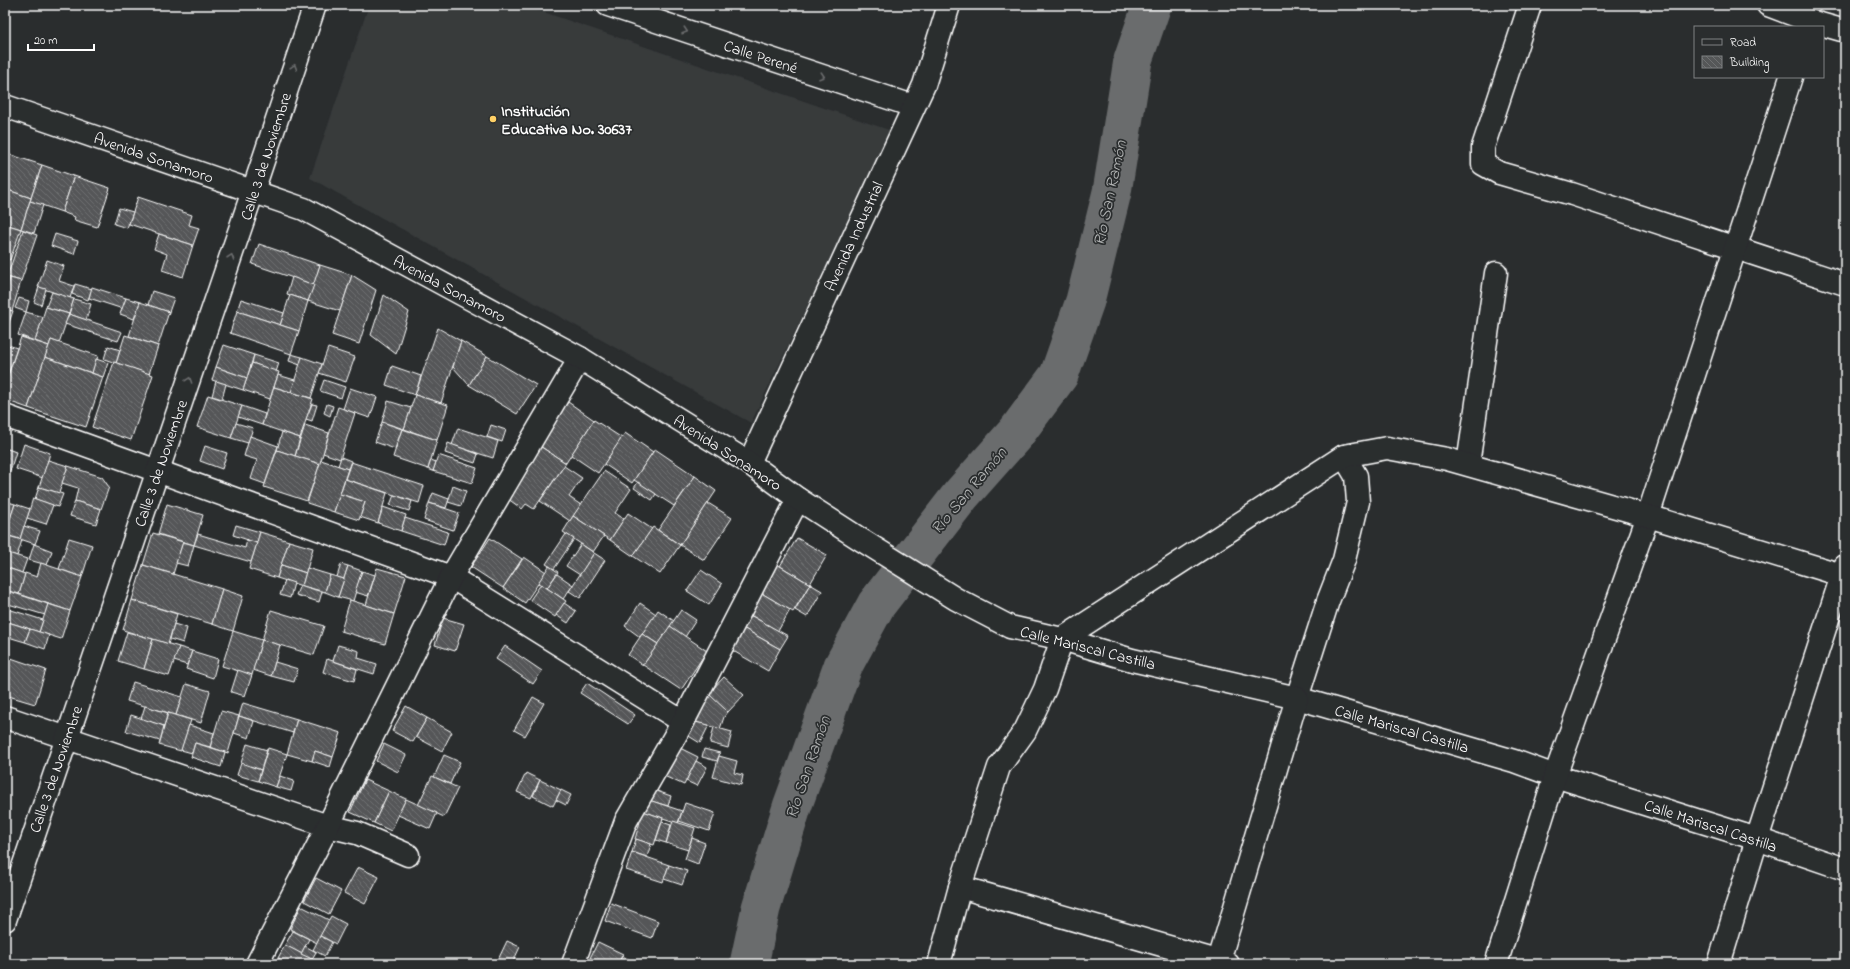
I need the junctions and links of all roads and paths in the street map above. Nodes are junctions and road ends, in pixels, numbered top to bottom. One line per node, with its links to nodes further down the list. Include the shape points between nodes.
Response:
1 (315, 5): 13 (street, Calle 3 de Noviembre, one-way to 1)
2 (608, 5): 6 (street, Calle Perené)
3 (949, 5): 12 (street, Avenida Industrial, via 924,85)
4 (1530, 5): 14 (street, via 1483,148 1483,164 1499,173)
5 (1768, 5): 7 (street)
6 (657, 13): 12 (street, Calle Perené, one-way to 12)
7 (1809, 24)
8 (1824, 27): 9 (street)
9 (1845, 32)
10 (1791, 78): 14 (street)
11 (5, 106): 13 (street, Avenida Sonamoro)
12 (913, 106): 20 (street, Avenida Industrial)
13 (253, 191): 17 (street, Avenida Sonamoro, via 304,209); 22 (street, Calle 3 de Noviembre, one-way to 13)
14 (1735, 247): 16 (street); 24 (street)
15 (1496, 273): 21 (street)
16 (1845, 284)
17 (580, 358): 20 (street, Avenida Sonamoro); 26 (street)
18 (5, 416): 22 (street)
19 (1344, 456): 21 (street, via 1387,448 1448,458); 28 (street); 29 (street, via 1356,476 1358,502 1344,560)
20 (749, 463): 23 (street, Avenida Sonamoro)
21 (1468, 464): 24 (street)
22 (158, 470): 26 (street); 32 (street, Calle 3 de Noviembre)
23 (798, 499): 27 (street, Avenida Sonamoro); 31 (street)
24 (1648, 516): 25 (street); 33 (street)
25 (1844, 572): 35 (street)
26 (451, 576): 31 (street); 34 (street)
27 (956, 599): 28 (street, Calle Mariscal Castilla, via 1010,627)
28 (1062, 639): 29 (street, Calle Mariscal Castilla, via 1132,660); 38 (street, via 1045,689 1025,731 999,767)
29 (1297, 698): 33 (street, Calle Mariscal Castilla, via 1514,761); 40 (street)
30 (5, 717): 32 (street)
31 (683, 722): 42 (street, via 626,821)
32 (66, 739): 34 (street); 39 (street, Calle 3 de Noviembre)
33 (1555, 776): 35 (street, Calle Mariscal Castilla); 44 (street)
34 (328, 826): 36 (street, via 357,833); 41 (street)
35 (1757, 839): 37 (street, Calle Mariscal Castilla); 45 (street)
36 (408, 855)
37 (1845, 869)
38 (960, 887): 40 (street); 43 (street)
39 (5, 920)
40 (1221, 963)
41 (257, 964)
42 (573, 964)
43 (939, 964)
44 (1496, 964)
45 (1720, 964)

